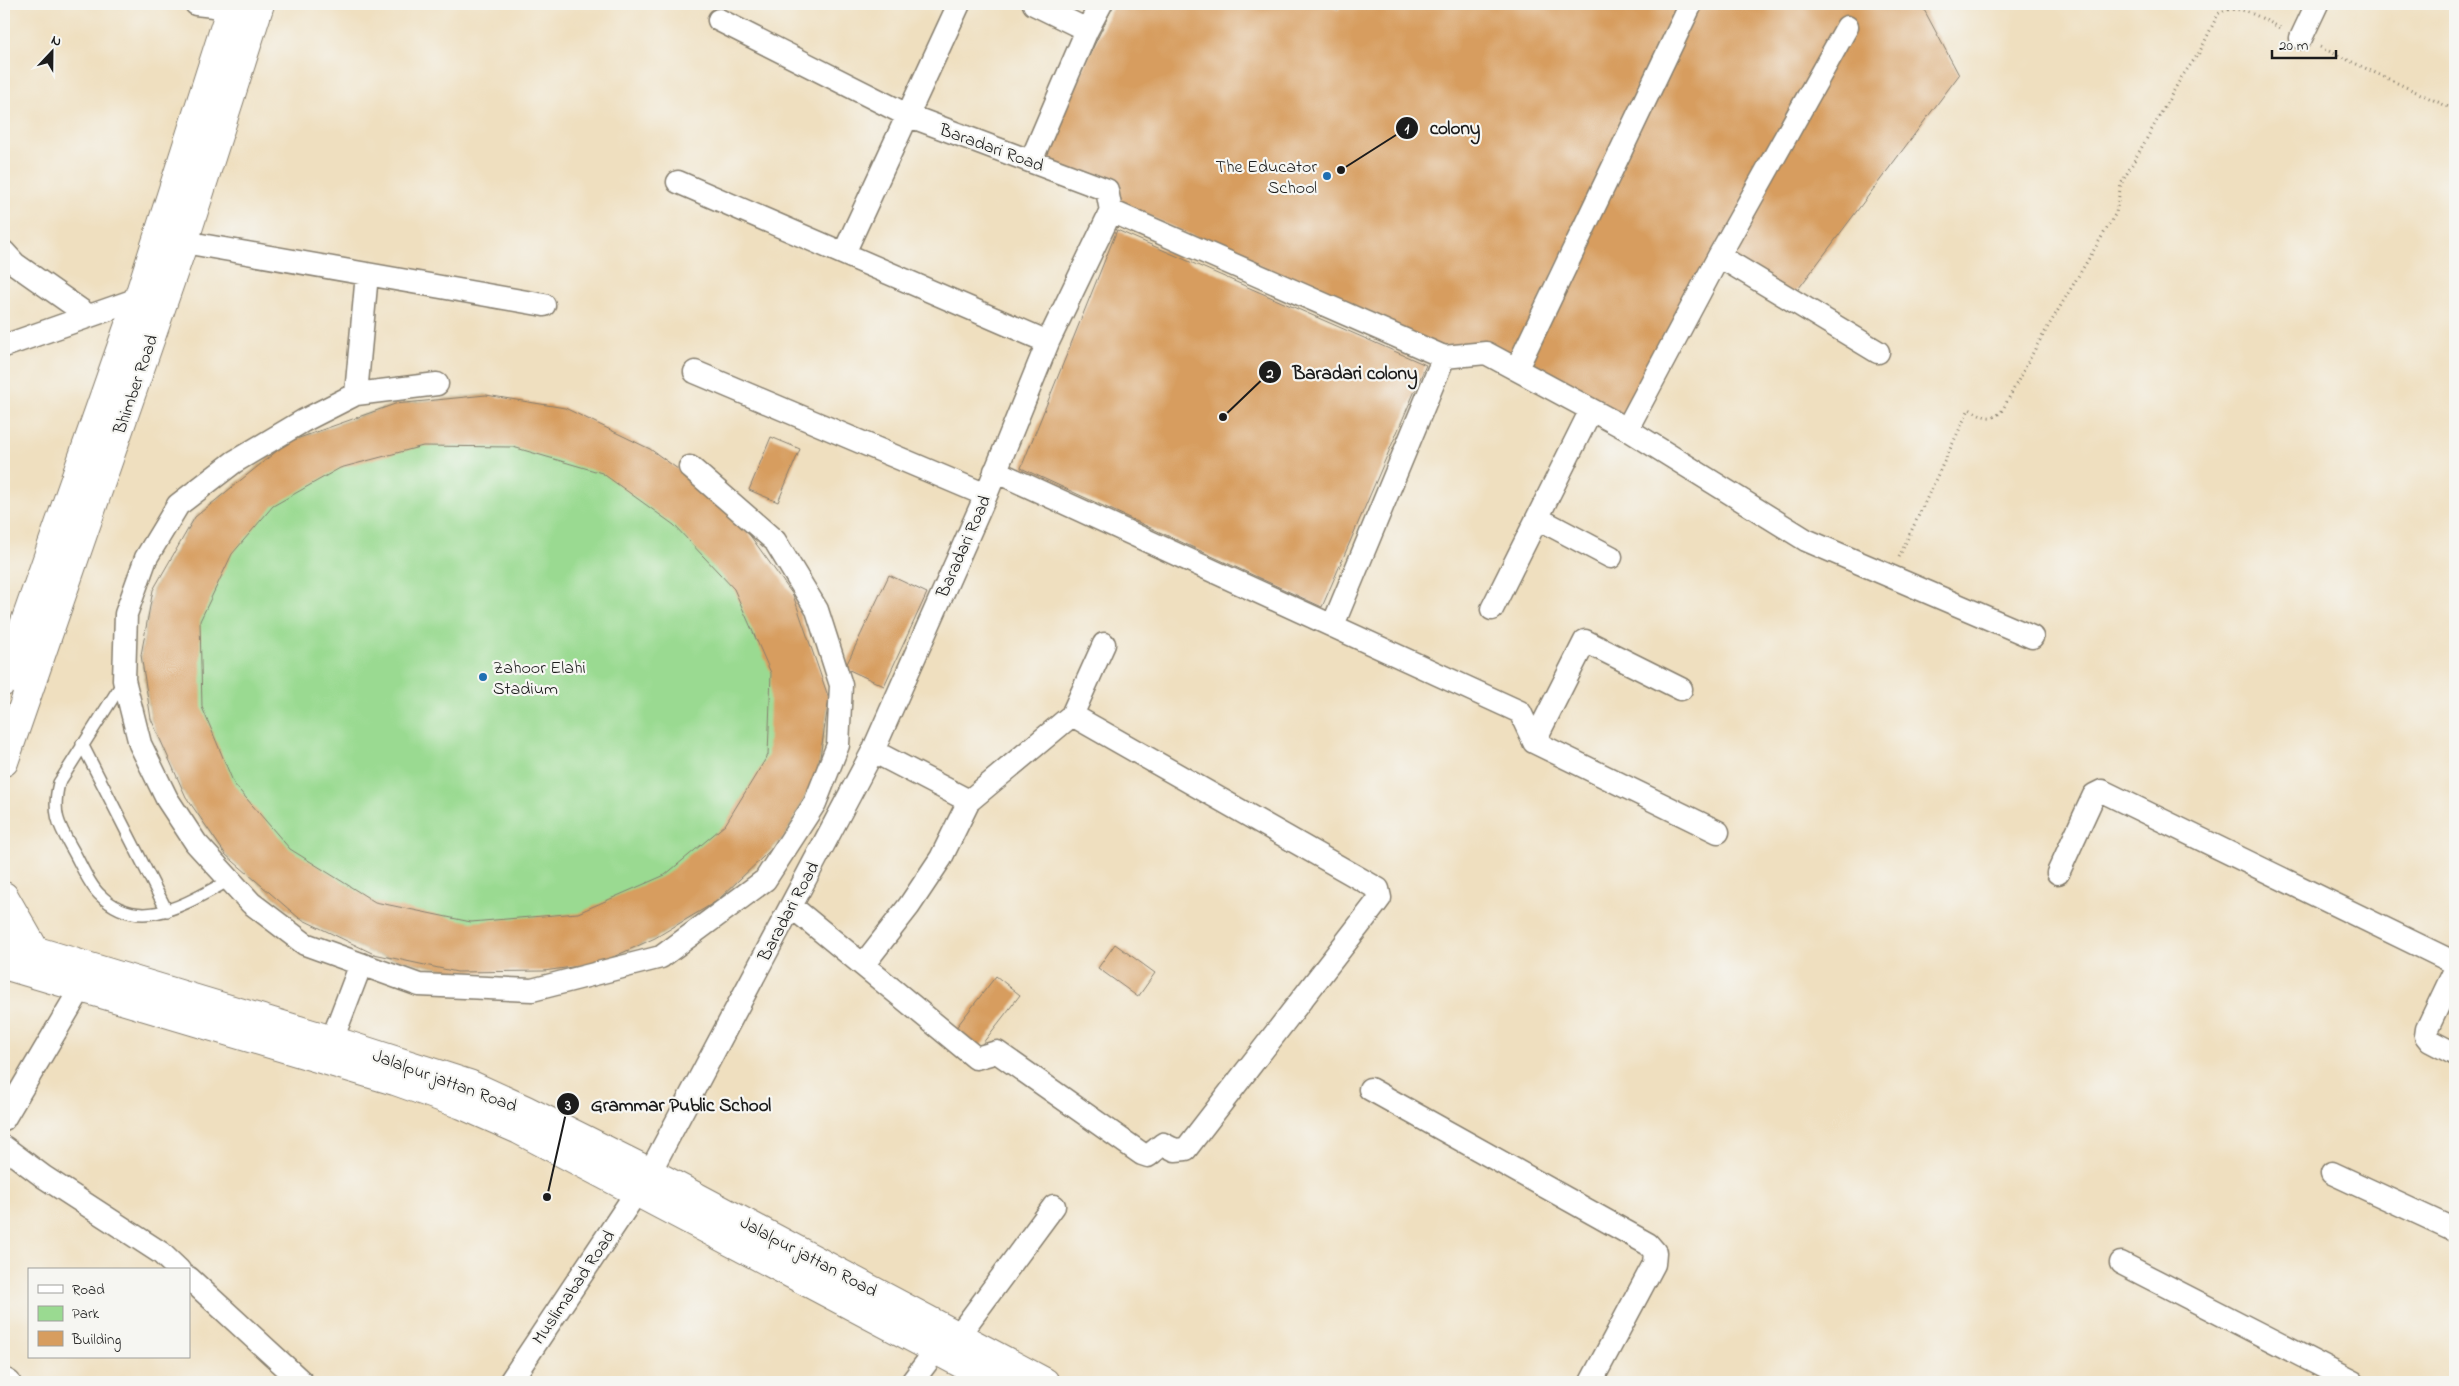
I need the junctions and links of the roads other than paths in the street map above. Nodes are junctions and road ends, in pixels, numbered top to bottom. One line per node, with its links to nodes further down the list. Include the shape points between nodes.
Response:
1 (196, 4): 8 (street)
2 (260, 4): 17 (main road, Bhimber Road)
3 (959, 4): 13 (street)
4 (1034, 4): 11 (street)
5 (1101, 4): 11 (street)
6 (1691, 4): 29 (street)
7 (2317, 4): 12 (street)
8 (232, 6): 22 (main road, Bhimber Road)
9 (719, 20): 13 (street, Baradari Road)
10 (1847, 27): 20 (street)
11 (1087, 30): 14 (street)
12 (2301, 38)
13 (907, 115): 14 (street, Baradari Road); 19 (street)
14 (1031, 161): 16 (street, Baradari Road, via 1107,190)
15 (678, 182): 19 (street)
16 (1111, 211): 25 (street, Baradari Road); 28 (street)
17 (184, 242): 21 (street); 51 (main road, Bhimber Road)
18 (4, 252): 24 (street, via 15,264)
19 (844, 254): 25 (street)
20 (1719, 256): 27 (street); 34 (street)
21 (367, 274): 23 (street); 32 (street)
22 (138, 299): 24 (street); 45 (main road, Bhimber Road)
23 (544, 305)
24 (89, 316): 26 (street)
25 (1048, 342): 36 (street, Baradari Road)
26 (4, 346)
27 (1878, 352)
28 (1444, 357): 29 (street, via 1486,353); 41 (street)
29 (1517, 368): 33 (street)
30 (694, 372): 37 (street)
31 (437, 384): 32 (street)
32 (356, 394): 44 (street, via 234,462 178,505 146,558 126,614)
33 (1591, 410): 34 (street); 38 (street)
34 (1627, 429): 42 (street, via 1806,540)
35 (690, 467): 62 (street, via 775,541 817,610 841,685 835,754 815,803 765,880 661,957 532,990 419,985)
36 (995, 471): 37 (street, Baradari Road); 41 (street)
37 (986, 495): 50 (street, Baradari Road)
38 (1539, 519): 39 (street); 40 (street)
39 (1611, 557)
40 (1492, 609)
41 (1333, 625): 48 (street, via 1520,712)
42 (2032, 637)
43 (1104, 644): 47 (street)
44 (124, 680): 49 (lane); 55 (street, via 140,744 167,799 196,844)
45 (4, 682)
46 (1681, 689): 48 (street, via 1585,641)
47 (1072, 714): 52 (street); 64 (street, via 1378,889 1380,898 1186,1150 1175,1150 1163,1144 1148,1156 1142,1154 997,1052 976,1058)
48 (1534, 742): 53 (street)
49 (82, 744): 58 (lane); 58 (lane, via 59,784 54,802 59,825 97,893 112,905 129,913 150,915)
50 (873, 751): 52 (street); 57 (street, Baradari Road)
51 (4, 762)
52 (969, 800): 64 (street, via 941,858)
53 (1718, 832)
54 (2058, 873): 61 (street, via 2094,795 2102,791)
55 (230, 880): 58 (lane); 62 (street, via 251,903 305,944)
56 (4, 896): 60 (main road)
57 (791, 906): 64 (street); 73 (street, Baradari Road)
58 (167, 911)
59 (4, 941): 60 (main road, Jalalpur jattan Road)
60 (35, 950): 67 (main road, Jalalpur jattan Road)
61 (2455, 963)
62 (361, 964): 67 (street)
63 (4, 965): 66 (main road, Jalalpur jattan Road)
64 (863, 965)
65 (2455, 970): 68 (street, via 2426,1036)
66 (81, 988): 70 (street); 73 (main road, Jalalpur jattan Road, via 328,1060 462,1105)
67 (332, 1040): 73 (main road, Jalalpur jattan Road, via 469,1084 526,1110)
68 (2455, 1054)
69 (1370, 1089): 88 (street, via 1648,1244 1655,1252 1654,1264)
70 (4, 1119)
71 (4, 1147): 77 (street, via 161,1253)
72 (2332, 1174): 75 (street)
73 (644, 1182): 79 (main road, Jalalpur jattan Road); 80 (main road, Jalalpur jattan Road); 84 (street, Muslimabad Road)
74 (1054, 1206): 79 (street)
75 (2455, 1230)
76 (2121, 1263): 89 (street)
77 (177, 1268)
78 (190, 1279): 83 (street)
79 (958, 1336): 87 (main road, Jalalpur jattan Road)
80 (936, 1350): 85 (street); 86 (main road, Jalalpur jattan Road)
81 (4, 1379): 82 (street)
82 (8, 1382)
83 (302, 1382)
84 (510, 1382)
85 (912, 1382)
86 (996, 1382)
87 (1045, 1382)
88 (1591, 1382)
89 (2353, 1382)

